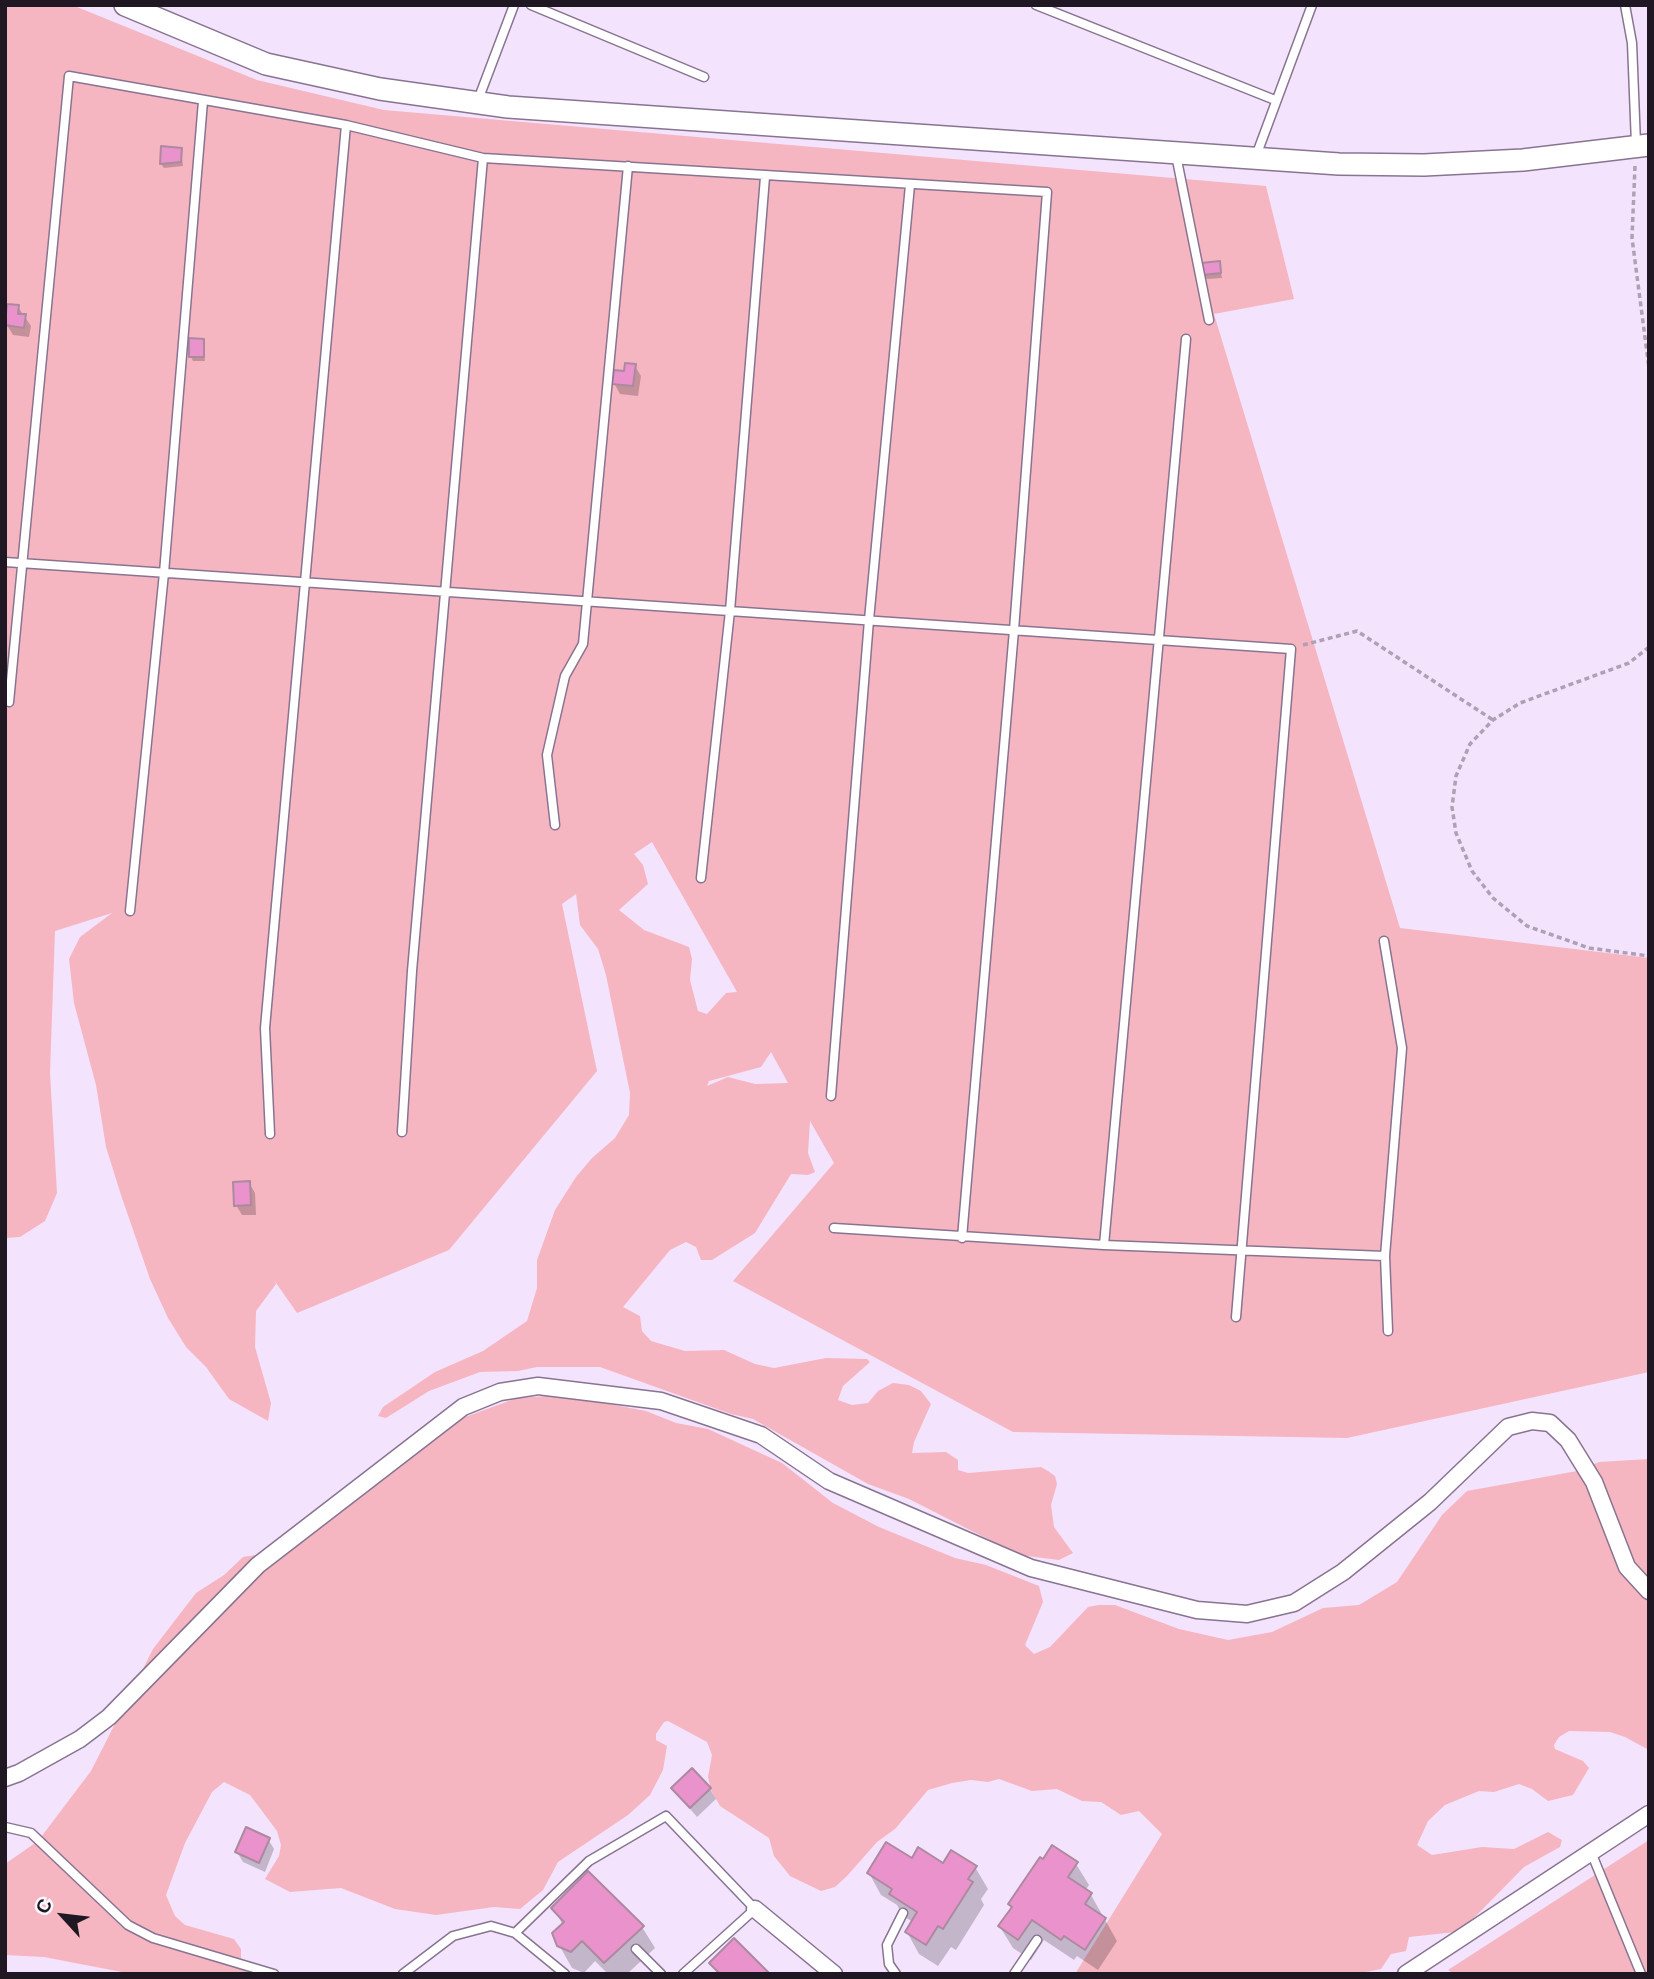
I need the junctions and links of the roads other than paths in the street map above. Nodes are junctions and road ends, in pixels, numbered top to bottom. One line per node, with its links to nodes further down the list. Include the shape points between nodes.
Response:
1 (125, 5): 10 (street, via 266,64 380,89)
2 (514, 5): 10 (lane)
3 (531, 5): 7 (lane)
4 (1035, 5): 8 (lane)
5 (1312, 5): 8 (lane)
6 (1625, 5): 12 (lane)
7 (704, 77)
8 (1275, 100): 15 (lane)
9 (204, 101): 11 (lane); 22 (lane, via 69,76); 23 (lane)
10 (477, 103): 13 (street)
11 (346, 125): 14 (lane); 24 (lane)
12 (1642, 146): 15 (street, via 1523,160 1424,165)
13 (1176, 154): 15 (street); 19 (lane)
14 (483, 158): 16 (lane); 25 (lane)
15 (1255, 159)
16 (628, 166): 17 (lane); 26 (lane)
17 (765, 177): 18 (lane); 27 (lane)
18 (910, 185): 28 (lane); 29 (lane, via 1047,192)
19 (1209, 320)
20 (1186, 339): 30 (lane)
21 (5, 562): 22 (lane)
22 (20, 563): 23 (lane); 31 (lane)
23 (164, 573): 24 (lane); 34 (lane)
24 (306, 582): 25 (lane); 38 (lane, via 265,1028)
25 (445, 592): 26 (lane); 37 (lane)
26 (585, 601): 27 (lane); 32 (lane, via 583,644 565,676 547,755)
27 (730, 611): 28 (lane); 33 (lane)
28 (869, 620): 29 (lane); 36 (lane)
29 (1014, 630): 30 (lane); 40 (lane)
30 (1157, 639): 41 (lane); 42 (lane, via 1291,649)
31 (9, 702)
32 (555, 825)
33 (701, 878)
34 (130, 911)
35 (1384, 941): 43 (lane, via 1402,1048)
36 (831, 1096)
37 (402, 1132)
38 (270, 1134)
39 (834, 1228): 40 (lane)
40 (962, 1238): 41 (lane)
41 (1104, 1245): 42 (lane)
42 (1242, 1248): 43 (lane); 44 (lane)
43 (1385, 1256): 45 (lane)
44 (1236, 1317)
45 (1388, 1331)
46 (1649, 1591): 47 (street, via 1627,1567 1594,1482 1568,1440 1550,1423 1532,1421 1508,1427 1430,1502 1343,1572 1294,1603 1247,1615 1197,1610 1031,1568 829,1481 761,1435 661,1401 538,1385 500,1392 463,1406 258,1565 109,1717 80,1739)
47 (5, 1777)
48 (1649, 1814): 50 (street)
49 (5, 1827): 56 (lane, via 31,1833 136,1929)
50 (1591, 1852): 64 (street); 65 (lane)
51 (755, 1909): 53 (lane, via 666,1816 589,1861); 60 (lane); 61 (street)
52 (903, 1913): 62 (lane, via 887,1945 889,1964)
53 (515, 1933): 57 (lane, via 491,1926 453,1936); 58 (lane)
54 (1037, 1940): 63 (lane)
55 (636, 1949): 59 (lane)
56 (274, 1974)
57 (403, 1974)
58 (565, 1974)
59 (661, 1974)
60 (683, 1974)
61 (834, 1974)
62 (896, 1974)
63 (1014, 1974)
64 (1406, 1974)
65 (1641, 1974)

